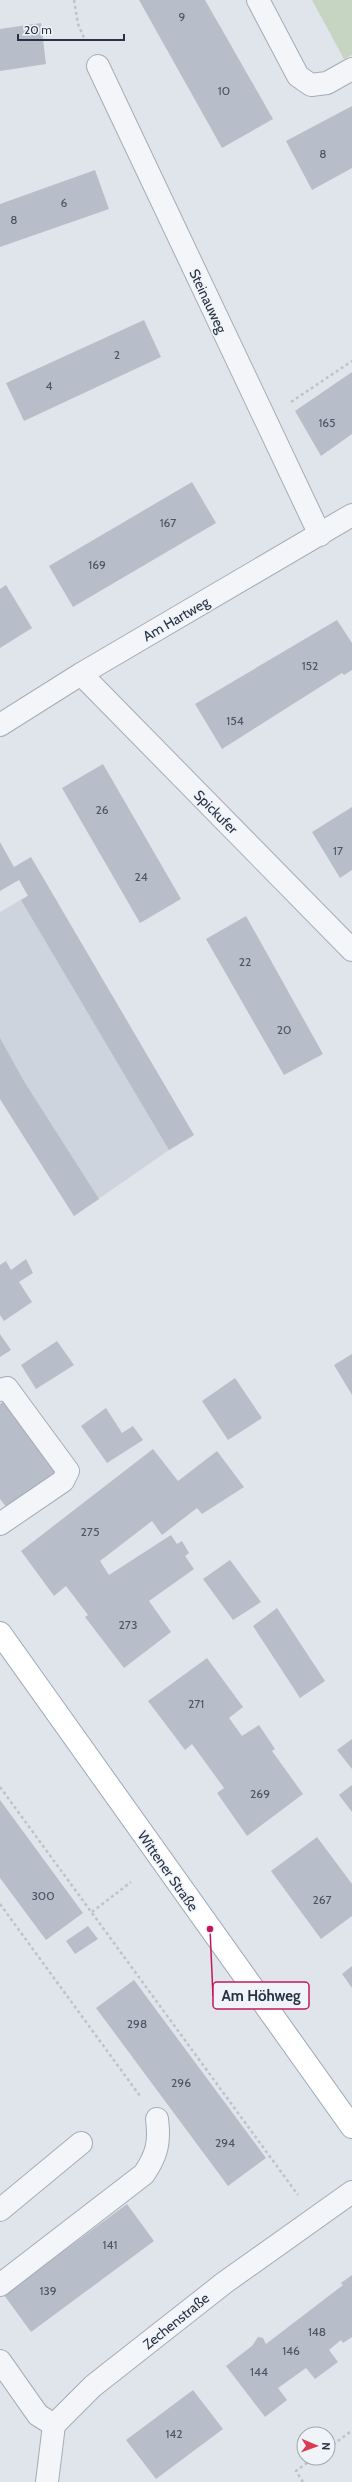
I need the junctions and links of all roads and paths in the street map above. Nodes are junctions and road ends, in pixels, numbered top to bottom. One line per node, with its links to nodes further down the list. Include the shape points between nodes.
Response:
1 (74, 0): 3 (path, via 78,24)
2 (258, 0): 4 (street, via 298,76 304,81 311,85 327,83)
3 (98, 66): 6 (street, Steinauweg)
4 (352, 70)
5 (352, 361): 6 (path)
6 (264, 421): 8 (street, Steinauweg)
7 (352, 515): 8 (street, Am Hartweg)
8 (320, 535): 9 (street, Am Hartweg)
9 (81, 674): 10 (street, Am Hartweg); 11 (street, Spickufer)
10 (0, 724)
11 (352, 950)
12 (0, 1390): 13 (street, via 7,1388 68,1471 62,1481)
13 (0, 1524)
14 (1, 1637): 20 (main road, Wittener Straße)
15 (0, 1787): 18 (path)
16 (131, 1882): 18 (path)
17 (0, 1904): 19 (path)
18 (92, 1912): 23 (path)
19 (157, 2119): 25 (street, via 159,2133 155,2158 144,2174)
20 (352, 2127)
21 (81, 2143): 24 (street)
22 (352, 2192): 27 (street, Zechenstraße, via 224,2283 93,2386)
23 (298, 2195)
24 (0, 2210)
25 (0, 2285)
26 (0, 2361): 27 (street, via 38,2414)
27 (54, 2425): 31 (street)
28 (350, 2432): 29 (path)
29 (336, 2442)
30 (303, 2466): 32 (path, via 296,2471)
31 (47, 2482)
32 (303, 2482)

